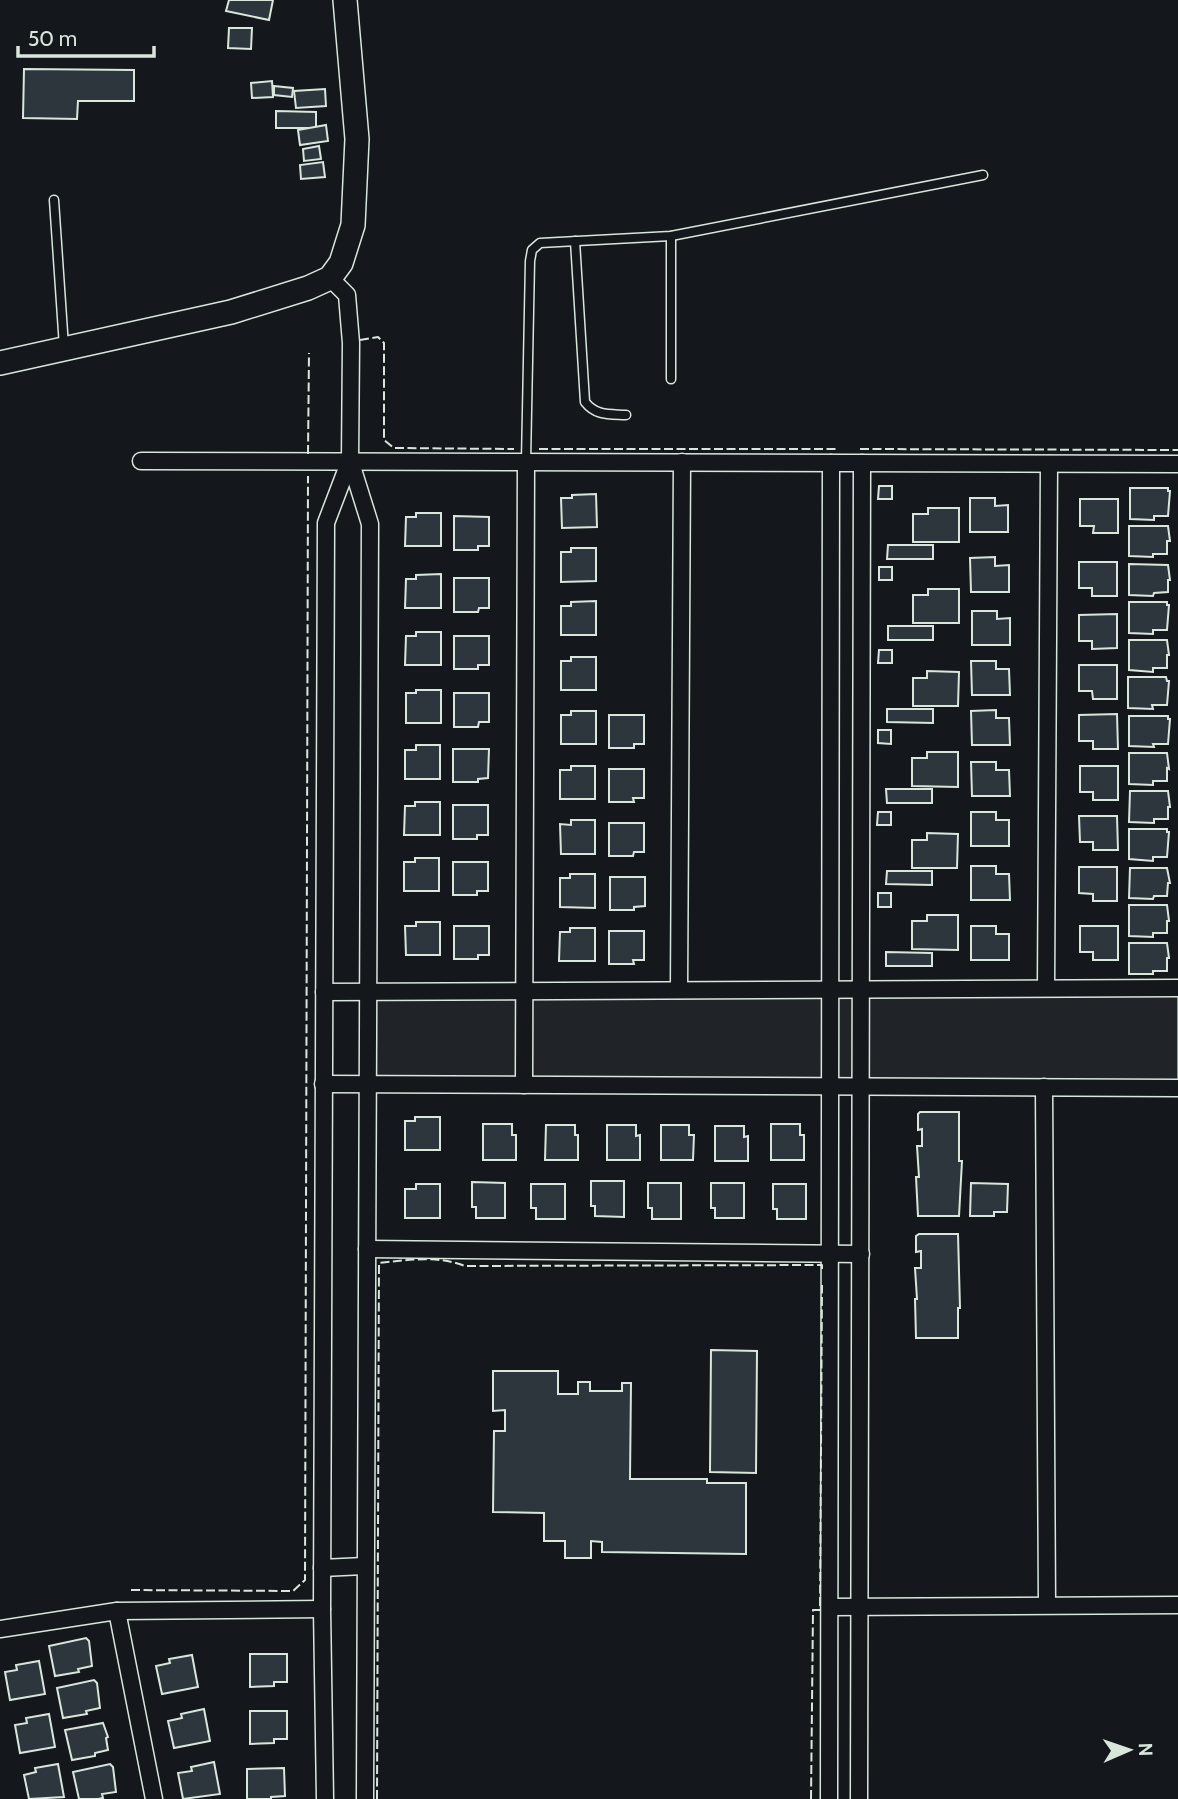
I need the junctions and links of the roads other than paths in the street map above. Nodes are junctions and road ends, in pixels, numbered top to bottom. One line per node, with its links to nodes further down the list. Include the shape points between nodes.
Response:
1 (345, 0): 6 (street, via 357,139 353,225 341,262)
2 (983, 176): 4 (lane)
3 (54, 200): 7 (lane)
4 (671, 236): 5 (lane); 9 (lane)
5 (575, 241): 10 (lane, via 585,402 599,414); 13 (lane, via 540,243 532,250)
6 (330, 278): 7 (street, via 231,312); 11 (street, via 347,295)
7 (64, 350): 8 (street)
8 (0, 363)
9 (671, 379)
10 (625, 415)
11 (350, 460): 12 (street); 13 (street); 25 (street, via 326,523); 26 (street, via 370,524)
12 (141, 461)
13 (526, 461): 14 (street); 24 (street)
14 (682, 462): 15 (street); 23 (street)
15 (831, 463): 16 (street); 21 (street)
16 (862, 463): 17 (street); 22 (street)
17 (1049, 464): 18 (street); 19 (street)
18 (1178, 464)
19 (1046, 988): 20 (street); 22 (street)
20 (1178, 988)
21 (830, 989): 22 (street); 23 (street); 30 (street)
22 (861, 989): 31 (street)
23 (679, 990): 24 (street)
24 (524, 991): 26 (street); 29 (street)
25 (324, 992): 26 (street); 27 (street)
26 (366, 992): 28 (street)
27 (323, 1084): 28 (street); 38 (street)
28 (366, 1084): 29 (street); 34 (street)
29 (524, 1084): 30 (street)
30 (830, 1086): 31 (street); 35 (street)
31 (861, 1086): 32 (street); 36 (street)
32 (1044, 1087): 33 (street); 39 (street)
33 (1178, 1088)
34 (367, 1249): 35 (street); 37 (street)
35 (830, 1254): 36 (street); 42 (street)
36 (861, 1254): 41 (street)
37 (364, 1566): 38 (street); 48 (street)
38 (322, 1567): 43 (street)
39 (1047, 1605): 40 (street); 41 (street)
40 (1178, 1605)
41 (860, 1606): 42 (street); 50 (street)
42 (830, 1607): 49 (street)
43 (322, 1609): 44 (street); 47 (street)
44 (117, 1611): 45 (street); 46 (street)
45 (0, 1629)
46 (154, 1799)
47 (325, 1799)
48 (365, 1799)
49 (829, 1799)
50 (859, 1799)

